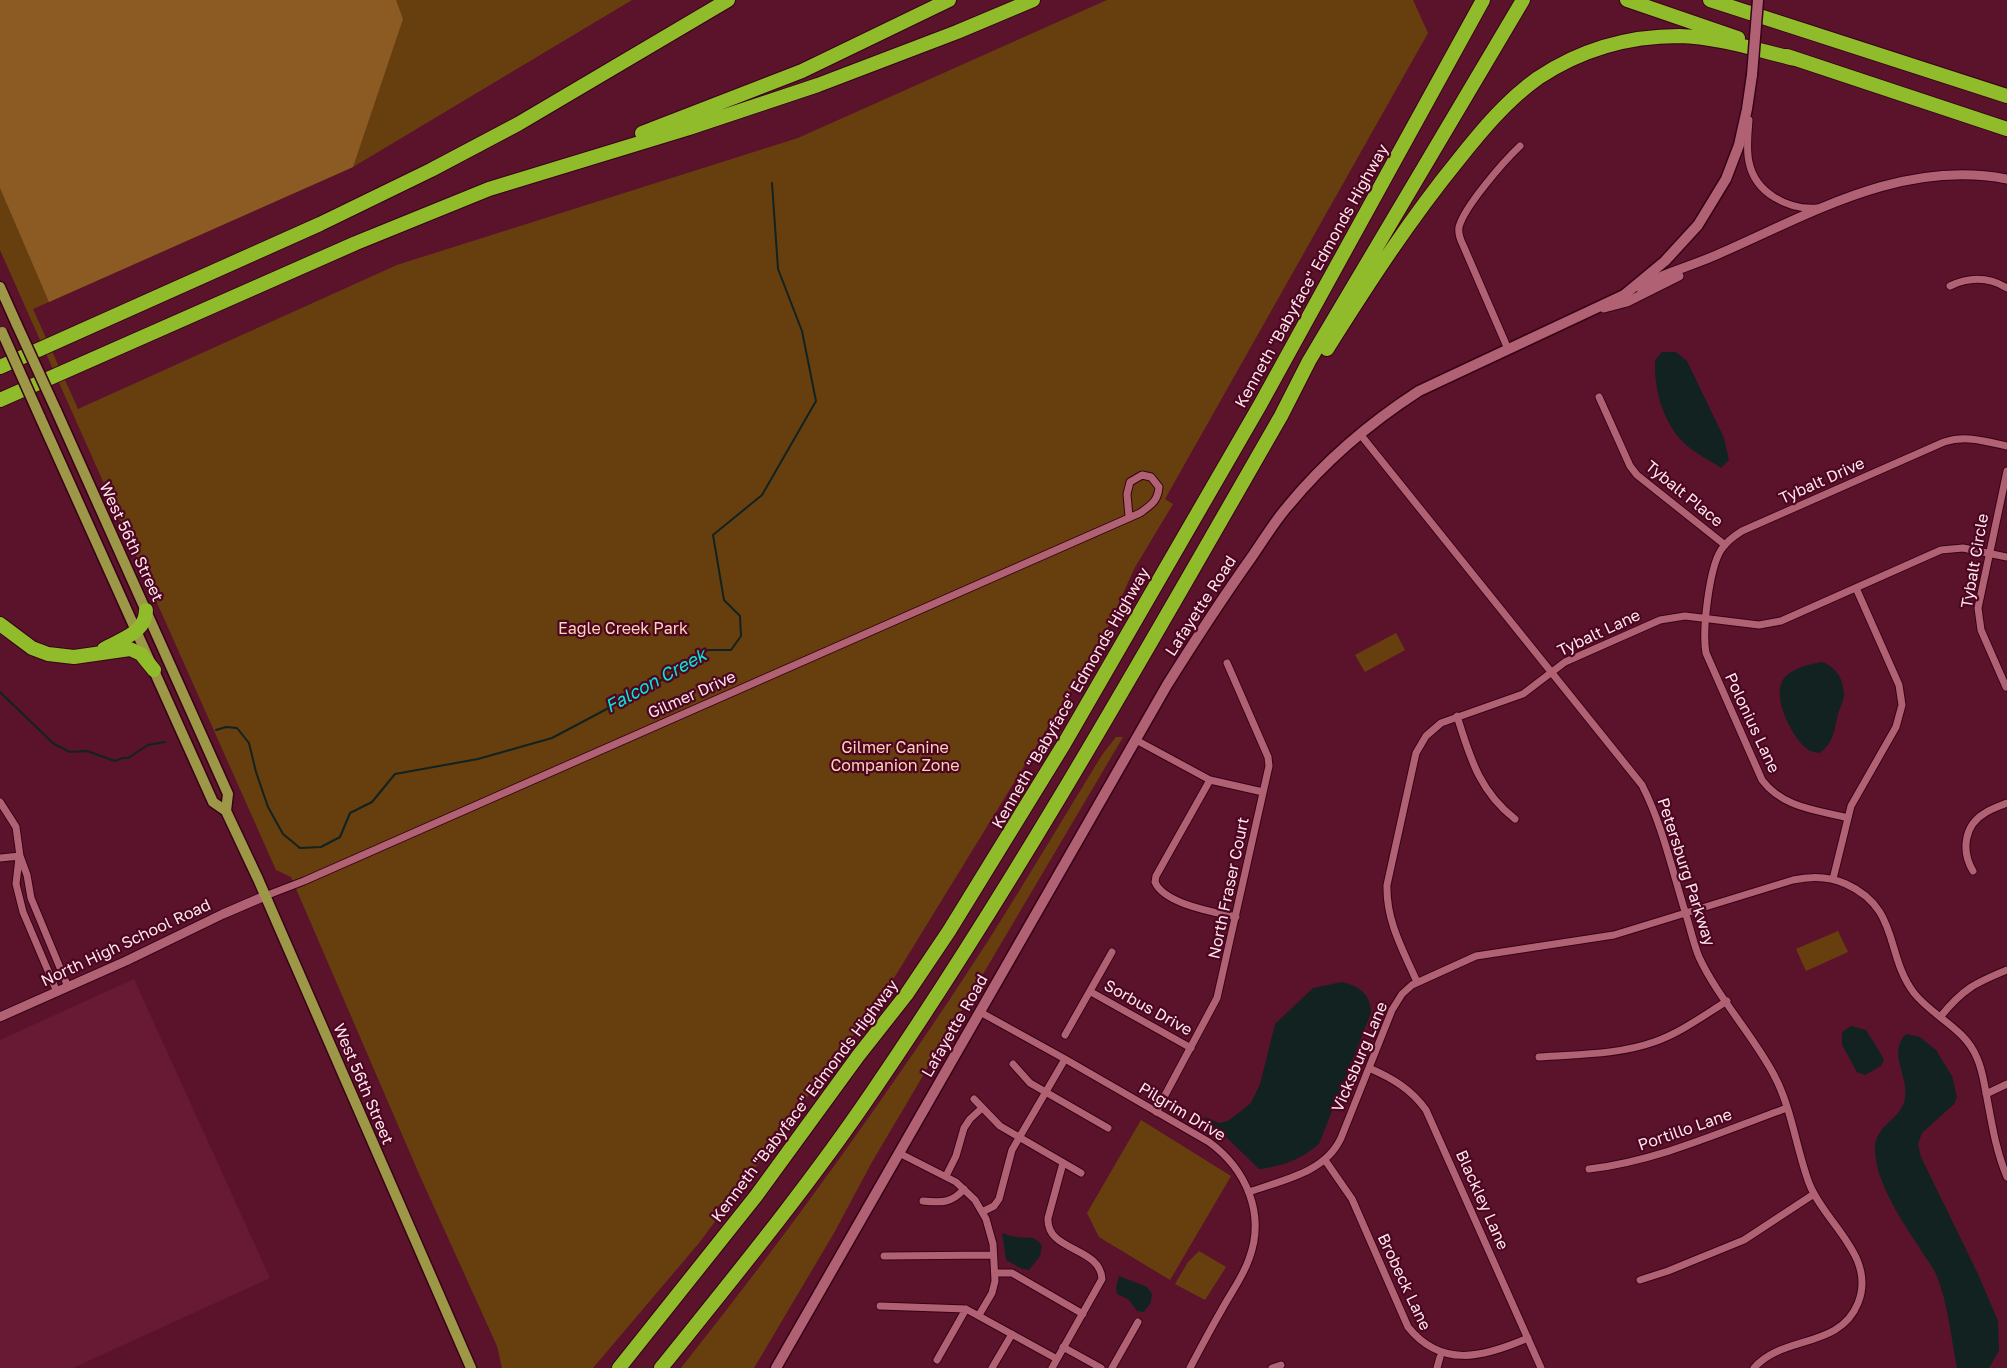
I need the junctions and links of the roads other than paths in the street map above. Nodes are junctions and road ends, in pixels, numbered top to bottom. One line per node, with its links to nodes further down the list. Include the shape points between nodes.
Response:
1 (728, 0): 10 (highway)
2 (949, 0): 17 (highway, via 802,71)
3 (1033, 0): 17 (highway, via 819,85)
4 (1483, 0): 120 (highway, Kenneth "Babyface" Edmonds Highway, via 1254,415 1064,744 955,922 906,995 756,1196)
5 (1522, 0): 31 (highway, via 1315,351)
6 (1627, 0): 12 (highway)
7 (1710, 0): 11 (highway)
8 (1719, 0): 11 (highway)
9 (1758, 0): 13 (main road, Lafayette Road, bridge)
10 (718, 3): 28 (highway, via 518,124 420,175)
11 (1745, 11): 14 (highway)
12 (1795, 59): 15 (highway); 31 (highway, via 1700,38 1650,38 1589,52 1537,79 1497,115 1423,206)
13 (1750, 93): 19 (street, via 1747,153 1759,184 1791,205); 24 (main road, Lafayette Road, via 1732,164 1706,213 1665,261)
14 (2007, 96)
15 (2007, 129)
16 (1520, 146): 27 (street, via 1500,165 1462,218 1459,231)
17 (537, 173): 30 (highway, via 356,243)
18 (2007, 179): 19 (street, via 1954,174 1918,177 1869,189)
19 (1826, 206): 20 (street)
20 (1715, 256): 24 (street); 25 (street, via 1627,302)
21 (1950, 286): 23 (street, via 1980,279)
22 (0, 287): 40 (main road, West 56th Street, bridge)
23 (2007, 288)
24 (1624, 295): 25 (main road, Lafayette Road)
25 (1590, 311): 27 (main road, Lafayette Road)
26 (1, 329): 43 (main road, West 56th Street, bridge)
27 (1508, 349): 32 (main road, Lafayette Road, via 1419,391)
28 (0, 367)
29 (1599, 397): 36 (street, Tybalt Place, via 1636,475)
30 (0, 400)
31 (1281, 416): 121 (highway, via 1084,759 968,946 872,1092 736,1275)
32 (1360, 434): 47 (street, Petersburg Parkway); 50 (main road, Lafayette Road, via 1288,506 1217,606)
33 (2007, 446): 36 (street, Tybalt Drive, via 1971,438 1944,442 1746,530)
34 (2007, 471): 37 (street, Tybalt Circle)
35 (1128, 517): 35 (street, Gilmer Drive, via 1154,503 1159,487 1151,477 1142,475 1131,482); 62 (street, Gilmer Drive)
36 (1725, 545): 41 (street, via 1714,566)
37 (1989, 553): 38 (street, Tybalt Lane); 39 (street, Tybalt Lane, via 1960,548 1941,550); 48 (street, Tybalt Circle, via 1978,615)
38 (2007, 557)
39 (1856, 588): 41 (street, Tybalt Lane, via 1772,624); 56 (street, via 1899,685 1902,705 1896,727 1854,798)
40 (146, 610): 43 (highway, via 144,623); 55 (main road, West 56th Street, via 228,794)
41 (1707, 619): 47 (street, Tybalt Lane, via 1679,616 1660,620 1570,660); 56 (street, Polonius Lane, via 1705,641 1709,662 1762,780 1787,802)
42 (0, 624): 44 (highway, via 32,648 48,654)
43 (137, 631): 44 (highway); 46 (main road, West 56th Street)
44 (94, 654): 46 (highway, via 133,650)
45 (1227, 663): 52 (street, North Fraser Court, via 1268,757)
46 (154, 670): 55 (main road, West 56th Street, via 213,802)
47 (1552, 673): 49 (street, Tybalt Lane, via 1523,694); 63 (street, Petersburg Parkway, via 1642,785)
48 (2006, 687)
49 (1457, 717): 57 (street, via 1481,783); 67 (street, Tybalt Lane, via 1431,730 1417,749 1387,881 1392,926)
50 (1136, 740): 51 (street); 72 (main road, Lafayette Road)
51 (1210, 780): 52 (street); 64 (street, via 1155,884 1184,905)
52 (1263, 792): 64 (street, North Fraser Court)
53 (0, 801): 58 (street, via 16,827)
54 (2007, 803): 60 (street, via 1982,815 1970,829 1965,844)
55 (226, 811): 62 (main road, West 56th Street)
56 (1848, 818): 61 (street)
57 (1515, 819)
58 (20, 856): 59 (street); 68 (street, via 36,914); 69 (street, via 16,884)
59 (0, 858)
60 (1973, 871)
61 (1833, 879): 63 (street, Vicksburg Lane, via 1800,878); 73 (street, via 1858,890 1876,906 1910,986)
62 (265, 896): 68 (street, North High School Road); 119 (main road, West 56th Street)
63 (1685, 914): 67 (street, Vicksburg Lane, via 1605,936 1486,953); 71 (street, Petersburg Parkway, via 1699,957)
64 (1236, 917): 76 (street, North Fraser Court, via 1217,998)
65 (1112, 952): 70 (street)
66 (2007, 969): 73 (street, via 1967,988)
67 (1417, 982): 80 (street, Vicksburg Lane, via 1397,1001)
68 (68, 987): 69 (street, North High School Road)
69 (57, 992): 74 (street, North High School Road)
70 (1091, 992): 75 (street); 76 (street, Sorbus Drive)
71 (1726, 1001): 77 (street, via 1676,1032 1638,1047); 86 (street, Petersburg Parkway, via 1775,1077)
72 (980, 1012): 78 (street, Pilgrim Drive); 90 (main road, Lafayette Road)
73 (1941, 1016): 83 (street, via 1962,1034 1975,1053)
74 (0, 1017)
75 (1065, 1035)
76 (1191, 1048): 87 (street, North Fraser Court)
77 (1539, 1057)
78 (1065, 1059): 82 (street); 87 (street, Pilgrim Drive)
79 (1013, 1065): 82 (street)
80 (1369, 1068): 91 (street, Vicksburg Lane, via 1337,1145); 112 (street, Blackley Lane, via 1394,1079 1426,1110)
81 (2007, 1084): 83 (street)
82 (1046, 1092): 88 (street); 89 (street)
83 (1986, 1094): 96 (street, via 1996,1147)
84 (974, 1099): 85 (street)
85 (982, 1108): 89 (street); 95 (street, via 964,1128)
86 (1787, 1108): 93 (street, Portillo Lane, via 1657,1155); 99 (street, Petersburg Parkway)
87 (1156, 1112): 98 (street, Pilgrim Drive, via 1225,1155)
88 (1108, 1128)
89 (1019, 1137): 92 (street); 101 (street, via 999,1199)
90 (899, 1153): 95 (street); 122 (main road, Lafayette Road)
91 (1325, 1160): 98 (street, Vicksburg Lane); 114 (street, Brobeck Lane, via 1352,1199 1408,1327 1420,1344)
92 (1063, 1163): 94 (street); 108 (street, via 1048,1226 1056,1239 1094,1260 1101,1272 1101,1281)
93 (1590, 1169)
94 (1081, 1173)
95 (946, 1176): 97 (street)
96 (2007, 1177)
97 (964, 1189): 100 (street, via 950,1201); 101 (street)
98 (1249, 1192): 118 (street, Pilgrim Drive, via 1255,1228 1250,1256)
99 (1814, 1194): 105 (street, via 1744,1240); 130 (street, Petersburg Parkway, via 1859,1263 1862,1283 1858,1303 1835,1331 1775,1352)
100 (923, 1201)
101 (982, 1212): 102 (street, via 992,1238)
102 (993, 1255): 103 (street); 104 (street)
103 (884, 1256)
104 (995, 1273): 108 (street, via 1012,1273); 109 (street, via 994,1287)
105 (1640, 1280)
106 (880, 1306): 107 (street)
107 (966, 1309): 109 (street); 116 (street)
108 (1083, 1314): 113 (street)
109 (979, 1315): 111 (street)
110 (1138, 1322): 126 (street)
111 (1012, 1334): 115 (street); 123 (street)
112 (1528, 1338): 114 (street, Brobeck Lane, via 1472,1361); 129 (street, Blackley Lane)
113 (1064, 1347): 115 (street); 125 (street)
114 (1440, 1357): 128 (street)
115 (1057, 1359): 124 (street)
116 (936, 1360)
117 (1281, 1365): 127 (street)
118 (1191, 1367)
119 (471, 1368)
120 (619, 1368)
121 (661, 1368)
122 (776, 1368)
123 (992, 1368)
124 (1052, 1368)
125 (1101, 1368)
126 (1112, 1368)
127 (1272, 1368)
128 (1437, 1368)
129 (1541, 1368)
130 (1754, 1368)

